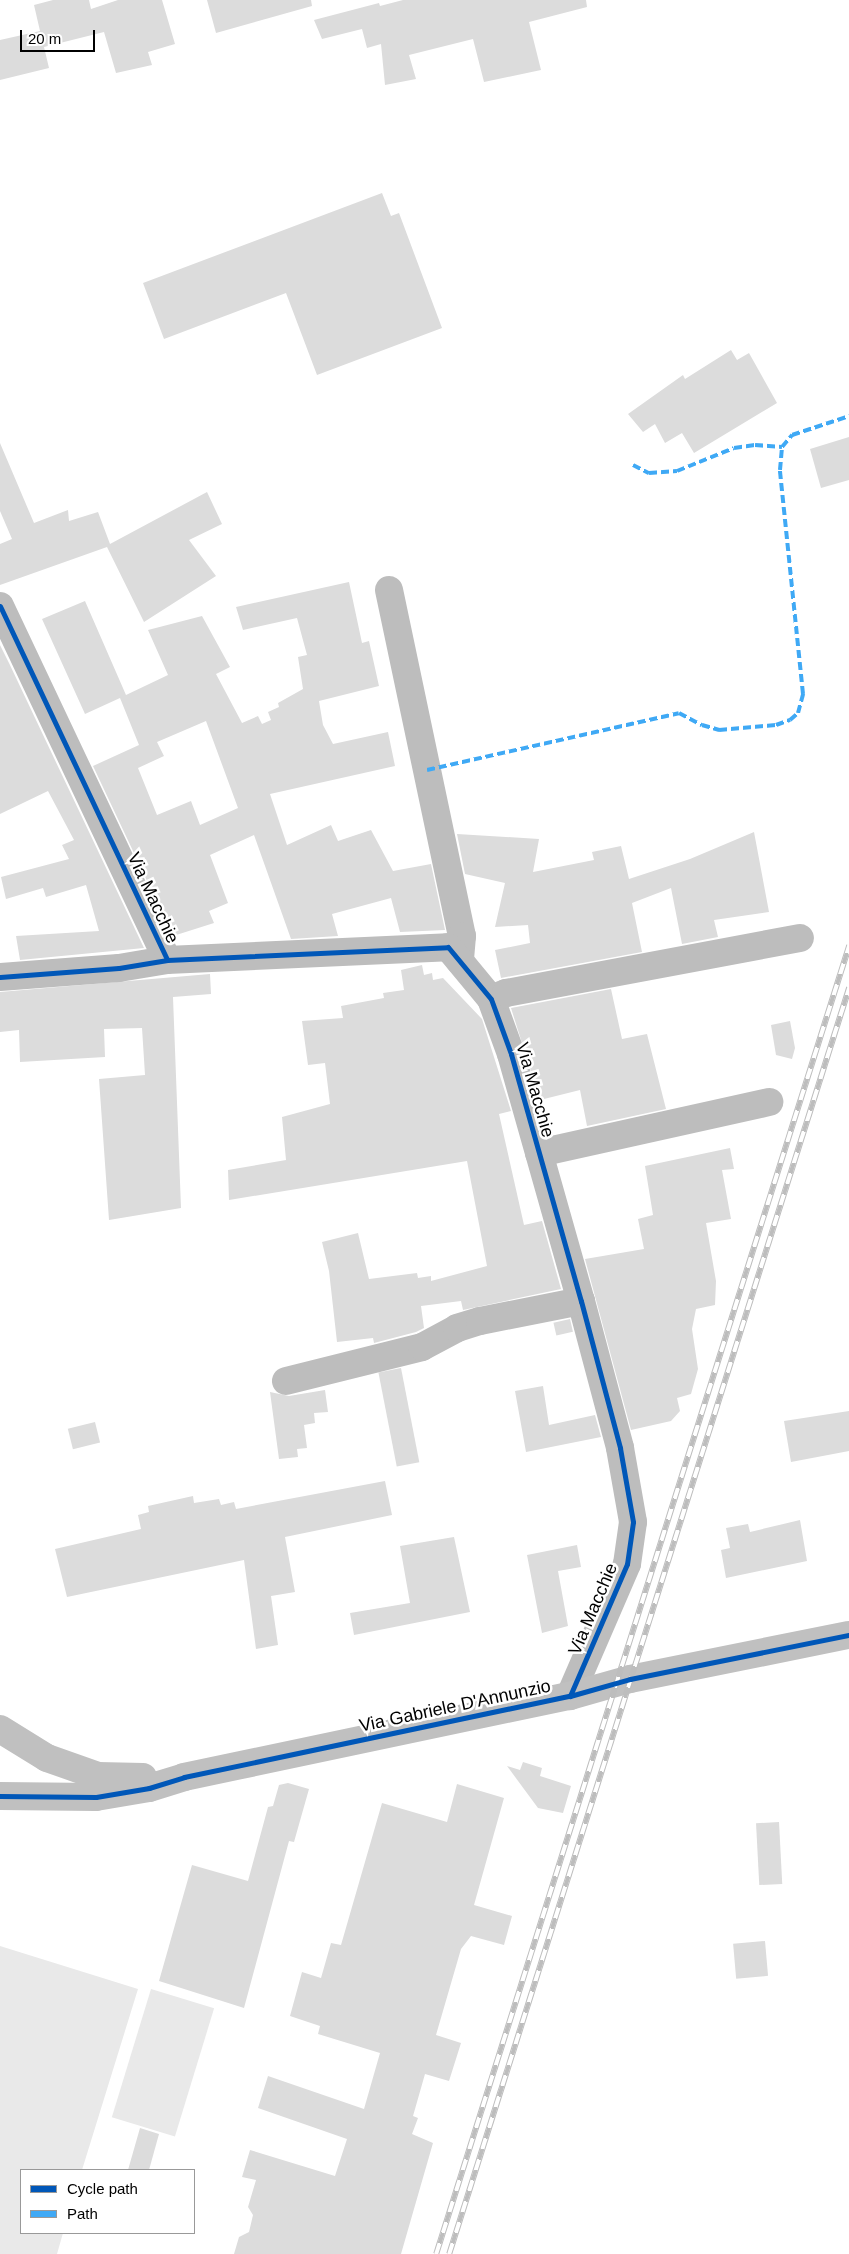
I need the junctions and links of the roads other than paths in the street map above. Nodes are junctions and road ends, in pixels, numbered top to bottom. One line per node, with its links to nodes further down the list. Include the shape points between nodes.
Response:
1 (388, 590): 5 (street, via 462,936)
2 (0, 606): 4 (street, Via Macchie)
3 (800, 938): 7 (street, via 506,993)
4 (167, 960): 5 (street, Via Macchie, via 448,947); 6 (street, via 119,968)
5 (460, 961): 7 (street, Via Macchie)
6 (0, 977)
7 (491, 1000): 9 (street, Via Macchie, via 511,1054)
8 (769, 1102): 9 (street)
9 (539, 1153): 10 (street, Via Macchie)
10 (580, 1301): 11 (street, via 480,1321 458,1328 422,1347); 13 (street, Via Macchie, via 620,1448 633,1522 627,1564)
11 (286, 1381)
12 (849, 1636): 13 (street, Via Gabriele D'Annunzio, via 630,1679)
13 (570, 1696): 15 (street, Via Gabriele D'Annunzio)
14 (0, 1729): 15 (street, via 47,1758 98,1776)
15 (184, 1777): 16 (street, via 149,1788 96,1797)
16 (0, 1796)

